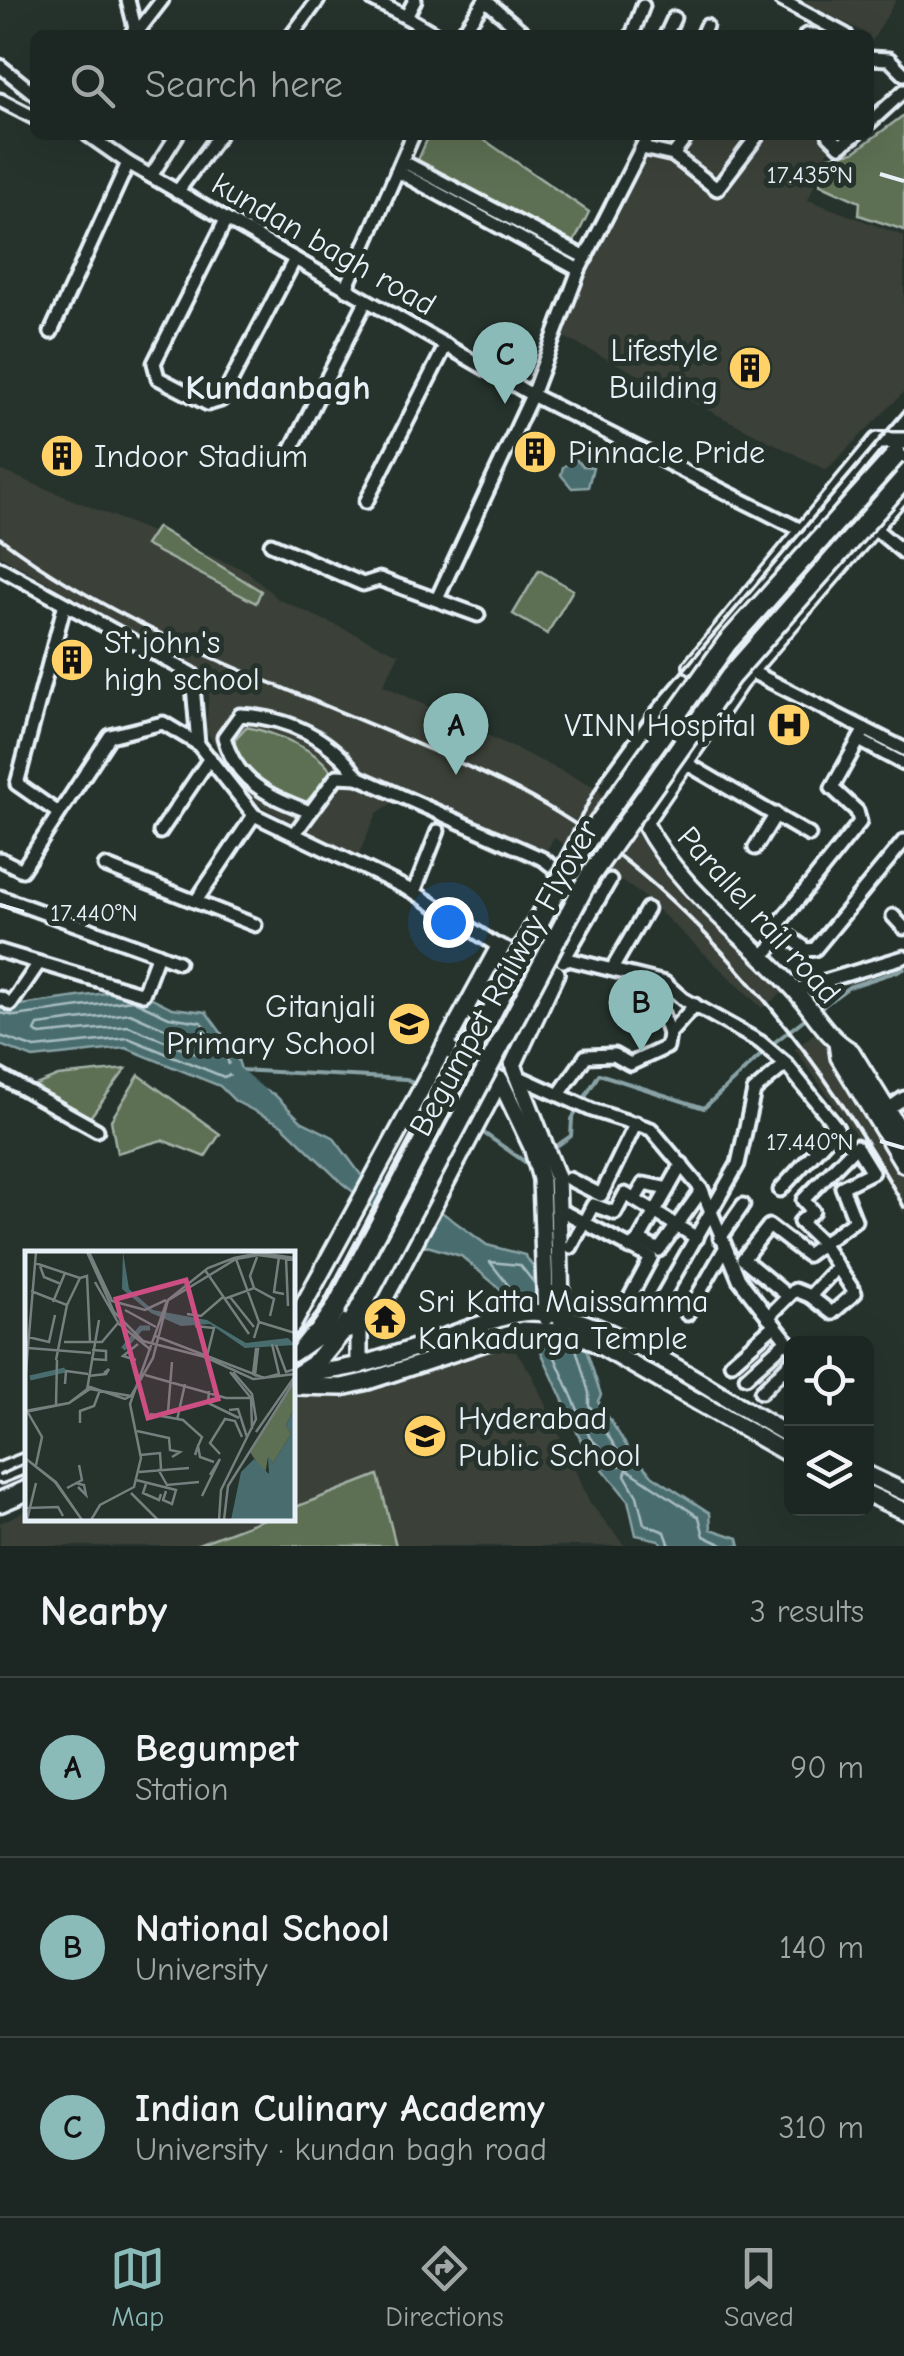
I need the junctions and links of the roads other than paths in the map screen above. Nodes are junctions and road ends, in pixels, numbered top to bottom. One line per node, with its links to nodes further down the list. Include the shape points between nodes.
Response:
1 (128, 0): 11 (street)
2 (162, 0): 12 (street)
3 (318, 0): 13 (street)
4 (373, 0): 9 (street)
5 (415, 0): 9 (street)
6 (485, 0): 15 (street); 16 (street)
7 (780, 0): 19 (street)
8 (642, 6): 17 (street)
9 (406, 17): 14 (street)
10 (674, 18): 18 (street)
11 (136, 30)
12 (139, 30)
13 (296, 30)
14 (428, 30)
15 (464, 30)
16 (520, 30)
17 (634, 30)
18 (668, 30)
19 (837, 30)
20 (874, 58): 22 (street, via 892,60)
21 (0, 66): 23 (street)
22 (904, 74)
23 (30, 90)
24 (904, 92): 27 (street)
25 (0, 100): 26 (street)
26 (30, 115)
27 (874, 118)
28 (95, 140): 37 (street, kundan bagh road)
29 (175, 140): 39 (street)
30 (215, 140): 40 (street)
31 (412, 140): 38 (street)
32 (640, 140): 43 (street)
33 (645, 140): 36 (street)
34 (684, 140): 36 (street)
35 (754, 140): 36 (street, via 717,189)
36 (672, 155)
37 (128, 163): 39 (street, kundan bagh road); 46 (street)
38 (400, 166): 43 (street); 44 (street)
39 (151, 176): 40 (street, kundan bagh road)
40 (177, 192): 41 (street, kundan bagh road)
41 (226, 220): 42 (street, kundan bagh road); 42 (street, via 154,363 158,378 208,404 221,400)
42 (294, 260): 44 (street, kundan bagh road)
43 (583, 264): 48 (street)
44 (346, 289): 45 (street, kundan bagh road)
45 (366, 300): 47 (street, kundan bagh road); 50 (street)
46 (51, 332)
47 (446, 345): 48 (street, kundan bagh road); 53 (street)
48 (532, 395): 55 (street, kundan bagh road); 59 (street)
49 (902, 450): 55 (street, via 876,441); 72 (main road, bridge, via 720,672); 150 (main road, Begumpet Railway Flyover, bridge, via 727,643 569,865 335,1310)
50 (288, 454)
51 (904, 479): 72 (main road, Begumpet Railway Flyover, bridge, via 730,677)
52 (904, 492): 54 (street)
53 (366, 502)
54 (873, 527): 57 (street); 63 (street)
55 (803, 531): 62 (street)
56 (271, 544): 59 (street, via 363,584 379,579)
57 (904, 553)
58 (0, 568): 60 (street)
59 (437, 599): 61 (street)
60 (64, 607): 66 (street, via 192,674); 73 (street, via 18,784)
61 (478, 615)
62 (711, 642): 63 (street); 64 (street, via 692,666)
63 (750, 671): 64 (street); 65 (street)
64 (731, 694): 70 (street)
65 (862, 734): 67 (street); 69 (street); 94 (street, via 832,788 860,822 780,922)
66 (198, 744): 68 (street); 73 (street, via 163,723 110,736)
67 (904, 749)
68 (210, 758): 76 (street); 78 (street)
69 (904, 761)
70 (684, 762): 75 (street); 98 (street, Parallel rail road, via 644,822 660,853)
71 (358, 777): 74 (street, via 337,776); 74 (street, via 340,751 311,733 240,715 224,737 242,776 262,793); 89 (street, via 543,860)
72 (643, 798): 147 (main road, Begumpet Railway Flyover, bridge, via 562,922)
73 (57, 812): 83 (street, via 22,870)
74 (310, 812): 79 (street)
75 (776, 814): 80 (street); 82 (street)
76 (254, 815): 79 (street); 88 (street)
77 (438, 831): 86 (street)
78 (160, 832)
79 (295, 833): 86 (street)
80 (808, 835)
81 (904, 841): 94 (street, via 814,949)
82 (754, 848)
83 (0, 858)
84 (105, 866): 88 (street)
85 (610, 880): 89 (street)
86 (414, 892): 95 (street)
87 (0, 897): 97 (street)
88 (196, 901): 92 (street)
89 (596, 902): 100 (street)
90 (646, 909): 103 (street)
91 (893, 916): 93 (street)
92 (255, 924)
93 (904, 928)
94 (784, 934): 98 (street)
95 (499, 947): 104 (street); 110 (street)
96 (0, 951): 102 (street)
97 (158, 954): 101 (street); 102 (street, via 143,994)
98 (762, 957): 105 (street, Parallel rail road)
99 (904, 957): 105 (street)
100 (564, 958): 103 (street); 104 (street)
101 (178, 962)
102 (40, 963): 106 (street, via 11,1004)
103 (612, 969): 107 (street, via 665,983)
104 (556, 974): 113 (street)
105 (795, 990): 116 (street, Parallel rail road, via 851,1051)
106 (0, 998)
107 (695, 1005): 109 (street); 111 (street)
108 (662, 1014): 109 (street)
109 (668, 1034): 114 (street, via 667,1048 630,1064 614,1055 586,1056)
110 (444, 1048): 113 (street); 144 (street)
111 (786, 1064): 125 (street, via 836,1128); 130 (street, via 754,1091 738,1164)
112 (0, 1076): 118 (street)
113 (507, 1078): 114 (street); 145 (street, via 520,1100 541,1180); 147 (street, via 379,1308)
114 (560, 1093): 117 (street)
115 (904, 1098): 116 (street)
116 (883, 1114): 119 (street, Parallel rail road); 121 (street, Parallel rail road)
117 (636, 1123): 120 (street, via 651,1128); 122 (street, via 600,1195)
118 (97, 1130)
119 (904, 1137)
120 (682, 1164): 123 (street); 124 (street)
121 (904, 1164)
122 (569, 1179)
123 (668, 1188): 126 (street, via 644,1184); 128 (street)
124 (702, 1190): 130 (street); 132 (street)
125 (780, 1190)
126 (636, 1199): 128 (street); 131 (street, via 625,1194 616,1213 593,1205)
127 (743, 1204): 136 (street)
128 (656, 1211): 132 (street); 135 (street)
129 (566, 1212): 131 (street)
130 (710, 1212): 133 (street); 136 (street)
131 (586, 1224): 135 (street); 137 (street)
132 (678, 1224): 133 (street); 135 (street, via 659,1250)
133 (697, 1238): 142 (street)
134 (821, 1242): 134 (street, via 800,1222 813,1211 803,1200 856,1146 872,1172 842,1187 855,1220); 138 (street); 139 (street, via 807,1255 769,1226 743,1259)
135 (634, 1244): 141 (street, via 651,1258)
136 (722, 1244): 143 (street); 146 (street)
137 (571, 1247)
138 (837, 1267): 140 (street); 140 (street, via 853,1296 832,1313)
139 (788, 1296): 140 (street, via 798,1289); 146 (street)
140 (810, 1296)
141 (630, 1297)
142 (661, 1299)
143 (687, 1314)
144 (295, 1321)
145 (554, 1322): 153 (street); 157 (street, via 593,1323); 158 (street)
146 (770, 1322): 148 (street); 151 (street)
147 (350, 1330): 153 (street); 155 (main road, Begumpet Railway Flyover)
148 (784, 1338)
149 (784, 1348): 154 (street)
150 (295, 1350)
151 (731, 1363)
152 (784, 1370): 156 (street)
153 (364, 1371): 155 (street)
154 (746, 1377)
155 (296, 1379)
156 (761, 1392)
157 (784, 1432)
158 (784, 1451)
159 (25, 1463): 160 (main road)
160 (0, 1472)
161 (874, 1480): 164 (street)
162 (25, 1491): 165 (main road)
163 (874, 1495): 164 (street)
164 (900, 1500)
165 (0, 1502)

